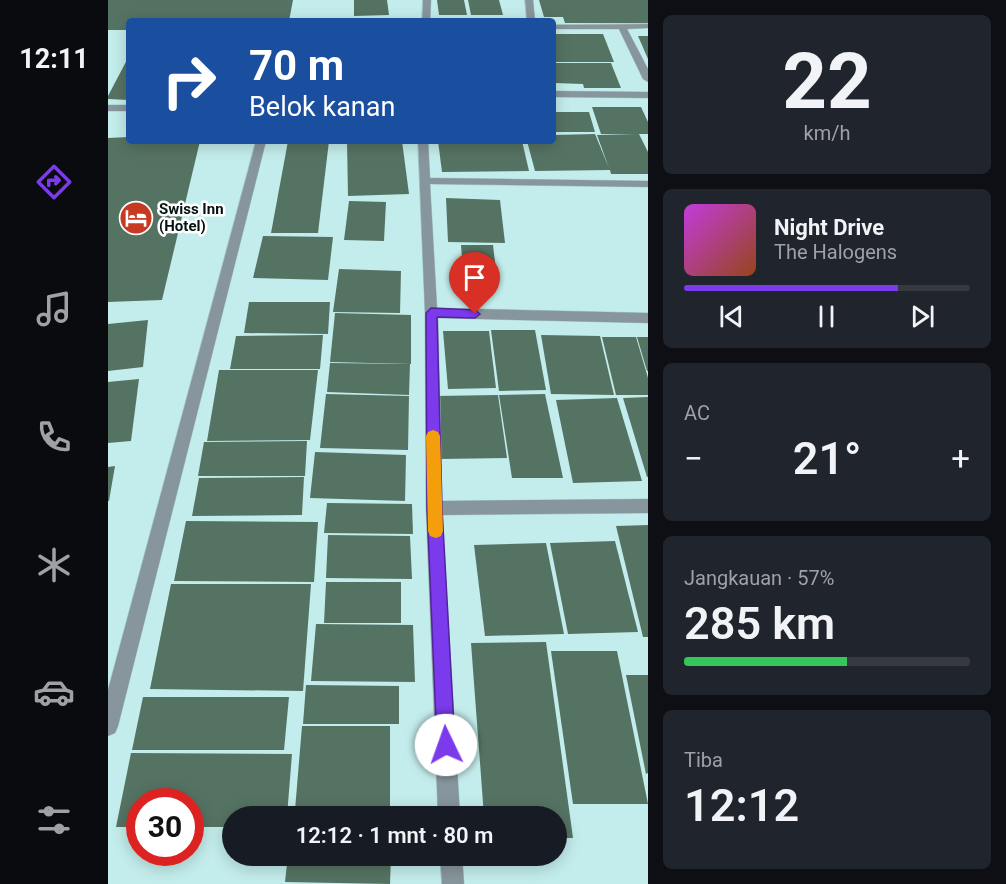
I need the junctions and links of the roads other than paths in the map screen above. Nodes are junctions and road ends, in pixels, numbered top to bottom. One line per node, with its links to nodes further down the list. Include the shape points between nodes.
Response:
1 (427, 0): 3 (street)
2 (529, 0): 4 (street)
3 (426, 18)
4 (531, 18)
5 (556, 27): 6 (street)
6 (622, 27): 7 (street); 8 (street)
7 (648, 27)
8 (648, 79)
9 (556, 94): 10 (street)
10 (648, 95)
11 (108, 108): 12 (street)
12 (126, 108)
13 (260, 144): 21 (street)
14 (423, 144): 15 (street)
15 (425, 180): 16 (street); 17 (street)
16 (648, 184)
17 (431, 313): 18 (street); 20 (street)
18 (648, 318)
19 (648, 506): 20 (street)
20 (434, 508): 22 (street)
21 (108, 726)
22 (449, 806)
23 (452, 866): 24 (street)
24 (453, 884)

